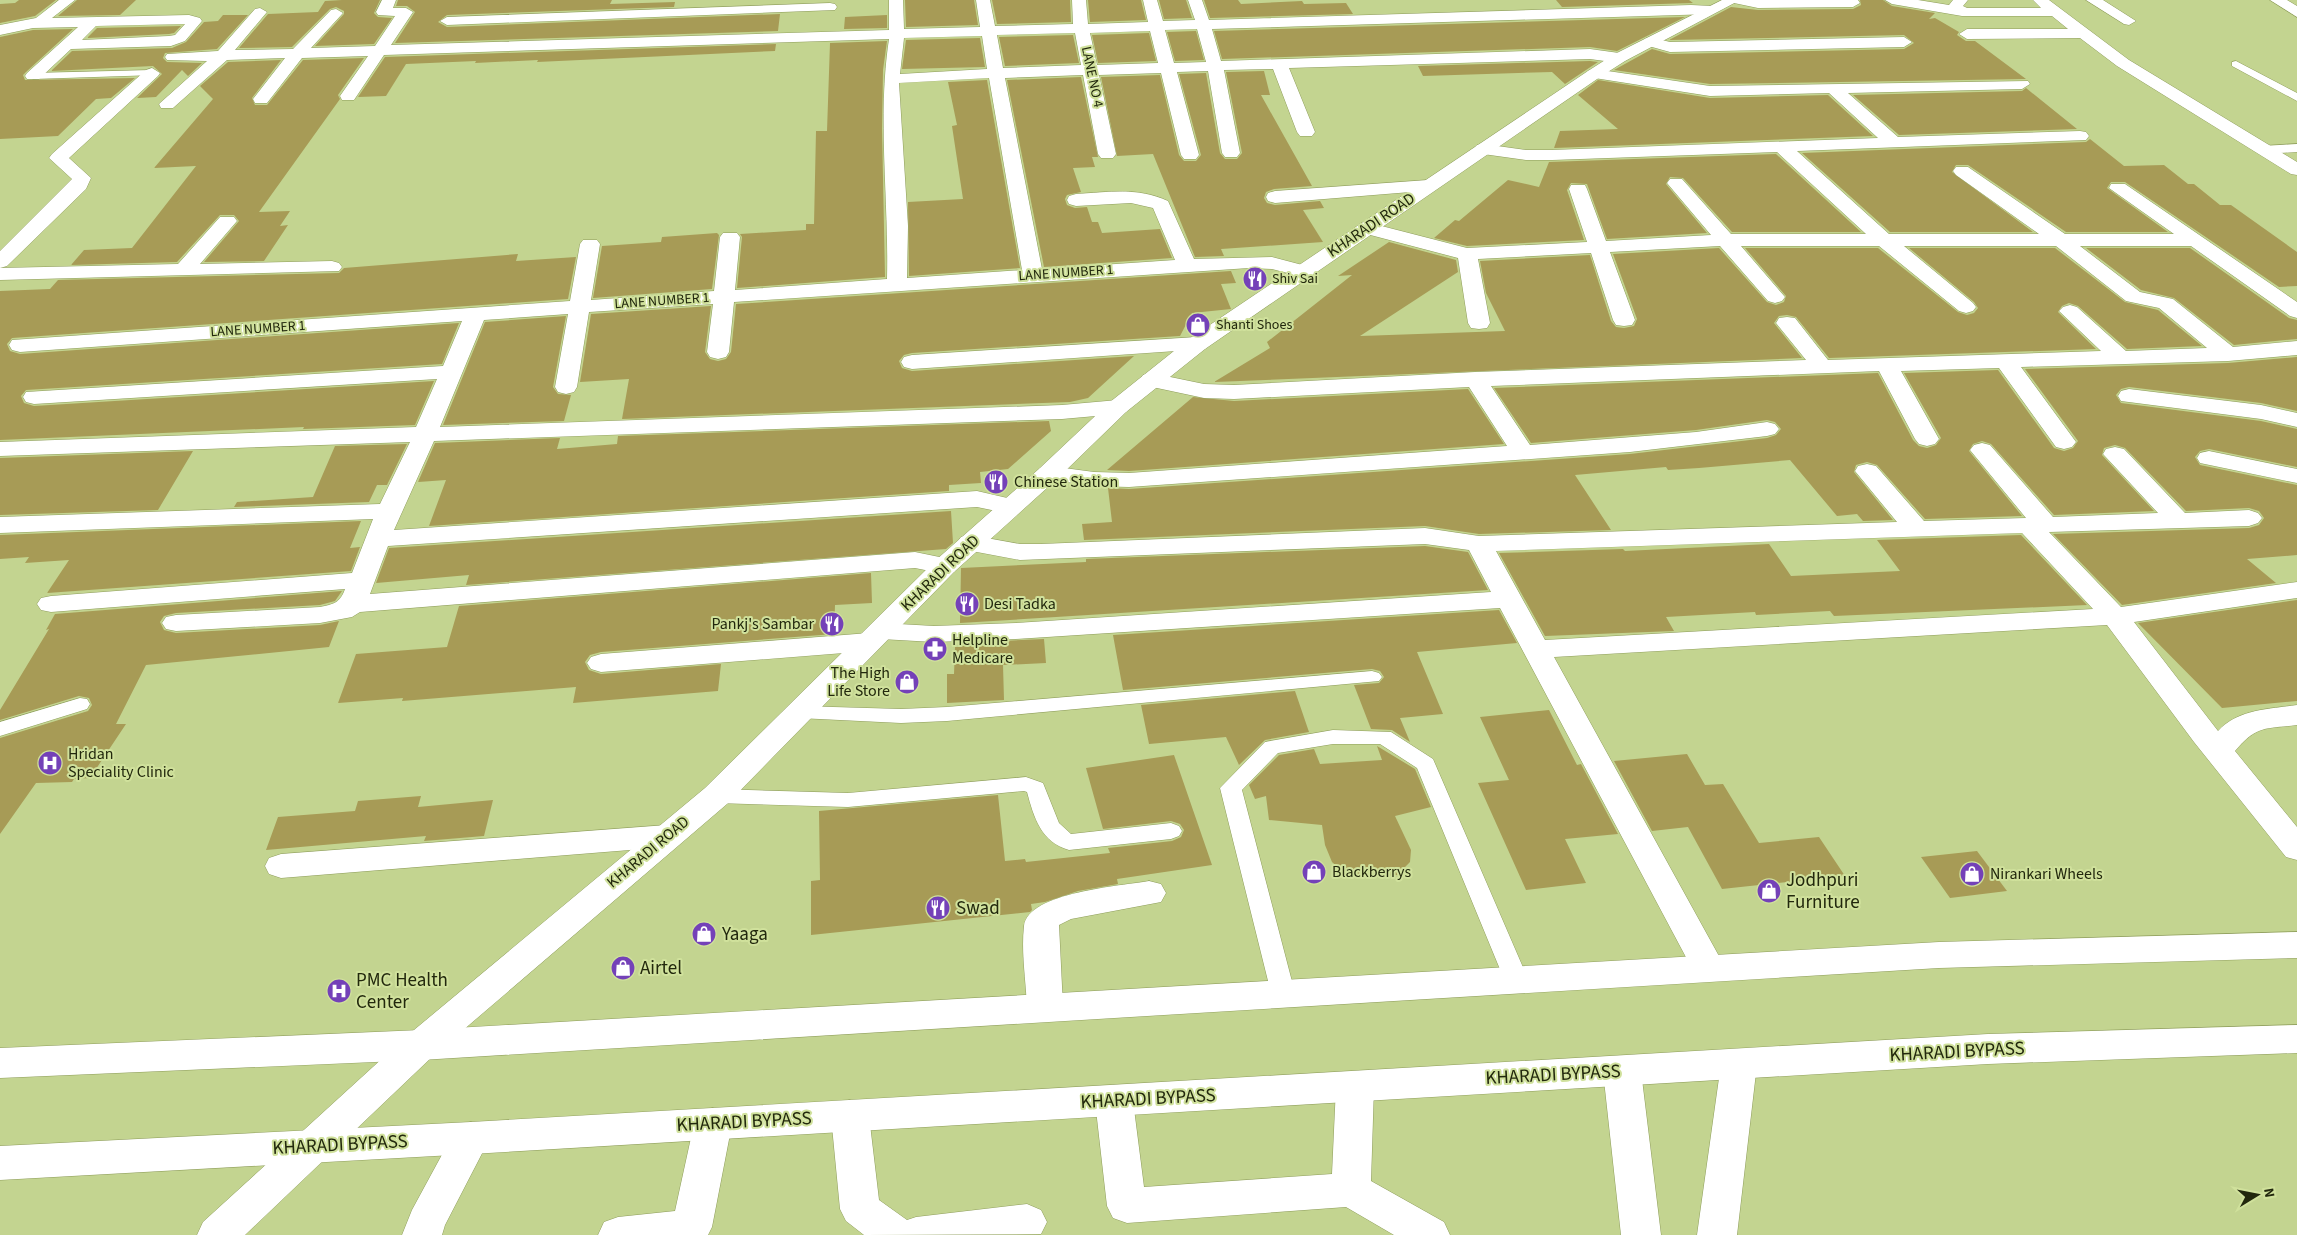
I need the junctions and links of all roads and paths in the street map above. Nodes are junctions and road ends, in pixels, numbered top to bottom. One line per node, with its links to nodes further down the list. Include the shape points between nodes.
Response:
1 (68, 0): 22 (main road)
2 (389, 0): 39 (main road, via 383,12 406,12)
3 (896, 0): 32 (main road)
4 (983, 0): 30 (main road)
5 (1079, 0): 28 (main road, LANE NO 4)
6 (1150, 0): 27 (main road)
7 (1195, 0): 26 (main road)
8 (1739, 0): 14 (main road, via 1758,4)
9 (1892, 0): 16 (main road)
10 (2040, 0): 18 (main road)
11 (2093, 0): 24 (main road)
12 (2277, 0): 20 (main road)
13 (832, 3): 21 (main road); 34 (main road)
14 (1853, 3)
15 (1723, 5): 26 (main road, via 1672,10); 35 (main road, KHARADI ROAD)
16 (1961, 6): 18 (main road)
17 (260, 12): 41 (main road)
18 (2056, 12): 31 (main road)
19 (336, 13): 40 (main road)
20 (2297, 13)
21 (652, 14): 23 (main road); 37 (main road)
22 (43, 18)
23 (447, 21)
24 (2129, 21)
25 (92, 22): 29 (main road, via 33,24); 38 (main road); 38 (main road, via 188,19 196,22 180,38 171,41)
26 (1204, 23): 27 (main road); 46 (main road)
27 (1156, 25): 28 (main road); 47 (main road)
28 (1081, 27): 30 (main road); 48 (main road, LANE NO 4)
29 (0, 30)
30 (987, 30): 32 (main road); 49 (main road)
31 (2084, 33): 33 (main road); 66 (main road, via 2123,62)
32 (897, 34): 34 (main road); 53 (main road)
33 (1967, 34)
34 (824, 36): 37 (main road)
35 (1650, 42): 36 (main road, via 1670,47); 43 (main road, KHARADI ROAD)
36 (1904, 42)
37 (643, 43): 39 (main road)
38 (67, 45): 52 (main road)
39 (381, 51): 40 (main road); 56 (main road)
40 (297, 53): 41 (main road); 58 (main road)
41 (222, 56): 42 (main road); 59 (main road)
42 (173, 57)
43 (1619, 58): 44 (main road, via 1590,54); 51 (main road, KHARADI ROAD)
44 (1279, 64): 46 (main road); 60 (main road)
45 (2236, 64): 57 (lane)
46 (1215, 66): 47 (main road); 67 (main road)
47 (1168, 67): 48 (main road); 69 (main road)
48 (1091, 70): 49 (main road); 68 (main road, LANE NO 4)
49 (996, 72): 53 (main road); 94 (main road)
50 (152, 73): 52 (lane); 88 (main road, via 58,158 82,178 79,185)
51 (1594, 74): 55 (main road, via 1686,89); 64 (main road, KHARADI ROAD)
52 (33, 76)
53 (891, 80): 95 (main road)
54 (2022, 84): 55 (main road)
55 (1834, 89): 62 (main road)
56 (348, 96)
57 (2297, 98)
58 (261, 99)
59 (168, 104)
60 (1306, 132)
61 (2080, 136): 62 (main road)
62 (1894, 143): 63 (main road)
63 (1782, 147): 64 (main road, via 1552,155 1526,155); 81 (main road)
64 (1483, 148): 73 (main road, KHARADI ROAD)
65 (2297, 148): 66 (lane)
66 (2263, 150): 70 (main road)
67 (1231, 153)
68 (1108, 154)
69 (1190, 154)
70 (2297, 170)
71 (1962, 171): 82 (main road)
72 (1676, 183): 83 (main road)
73 (1428, 186): 76 (main road); 79 (main road, KHARADI ROAD)
74 (2118, 188): 84 (main road)
75 (1578, 189): 86 (main road)
76 (1275, 198)
77 (1076, 200): 89 (main road, via 1130,198 1161,205)
78 (227, 221): 91 (main road)
79 (1366, 228): 87 (main road); 92 (main road, KHARADI ROAD)
80 (730, 237): 96 (main road)
81 (1883, 239): 82 (main road); 83 (main road); 99 (main road)
82 (2059, 239): 84 (main road); 110 (main road, via 2133,297 2166,303)
83 (1726, 240): 86 (main road); 97 (main road)
84 (2196, 240): 101 (main road)
85 (590, 244): 98 (main road)
86 (1598, 247): 87 (main road); 103 (main road)
87 (1468, 254): 104 (main road)
88 (0, 262)
89 (1187, 265): 92 (main road, LANE NUMBER 1, via 1272,263); 94 (main road, LANE NUMBER 1)
90 (332, 267): 91 (main road)
91 (184, 270): 93 (main road)
92 (1303, 271): 106 (main road, KHARADI ROAD)
93 (0, 274)
94 (1034, 274): 95 (main road, LANE NUMBER 1)
95 (898, 284): 96 (main road, LANE NUMBER 1)
96 (725, 297): 98 (main road, LANE NUMBER 1); 109 (main road)
97 (1775, 298)
98 (580, 307): 102 (main road, LANE NUMBER 1); 119 (main road)
99 (1966, 307)
100 (2070, 311): 111 (main road)
101 (2297, 312)
102 (475, 314): 107 (main road, LANE NUMBER 1); 116 (main road)
103 (1624, 320)
104 (1479, 323)
105 (1787, 323): 115 (main road)
106 (1197, 344): 113 (main road); 118 (main road, KHARADI ROAD)
107 (20, 345)
108 (2297, 348): 110 (main road)
109 (718, 352)
110 (2228, 354): 111 (main road)
111 (2121, 358): 112 (main road)
112 (2005, 361): 114 (main road); 127 (main road)
113 (912, 362)
114 (1886, 363): 115 (main road); 126 (main road)
115 (1822, 366): 117 (main road)
116 (450, 372): 121 (main road); 125 (main road)
117 (1475, 379): 118 (main road, via 1234,392 1204,391); 130 (main road)
118 (1151, 380): 122 (main road, KHARADI ROAD)
119 (566, 387)
120 (2129, 396): 123 (main road, via 2261,412)
121 (34, 397)
122 (1118, 407): 125 (main road, via 1062,412); 134 (main road, KHARADI ROAD)
123 (2297, 420)
124 (1767, 429): 130 (main road, via 1696,439)
125 (425, 435): 128 (main road); 137 (main road)
126 (1927, 440)
127 (2064, 442)
128 (0, 450)
129 (1982, 450): 141 (main road)
130 (1524, 452): 134 (main road, via 1129,480)
131 (2115, 454): 139 (main road)
132 (2209, 458): 135 (main road)
133 (1867, 471): 142 (main road)
134 (1049, 473): 136 (main road, KHARADI ROAD)
135 (2297, 476)
136 (1011, 506): 143 (main road, via 978,499); 144 (main road, KHARADI ROAD)
137 (389, 511): 140 (main road); 143 (main road)
138 (2248, 518): 139 (main road)
139 (2178, 520): 141 (main road)
140 (0, 525)
141 (2038, 525): 142 (main road); 151 (main road)
142 (1917, 529): 145 (main road)
143 (378, 539): 148 (main road)
144 (970, 543): 145 (main road, via 1020,552 1425,536); 146 (main road, KHARADI ROAD)
145 (1479, 544): 149 (main road)
146 (945, 566): 148 (main road, via 915,560); 153 (main road, KHARADI ROAD)
147 (2297, 590): 151 (main road)
148 (358, 592): 150 (main road); 152 (main road, via 342,611 320,615)
149 (1509, 599): 153 (main road, via 1016,631); 154 (main road)
150 (51, 604)
151 (2116, 616): 154 (main road); 161 (main road)
152 (176, 624)
153 (875, 636): 155 (main road); 158 (main road, KHARADI ROAD)
154 (1537, 649): 169 (main road)
155 (601, 663)
156 (1372, 677): 158 (lane, via 947,714 901,716)
157 (80, 704): 160 (lane)
158 (799, 712): 162 (main road, KHARADI ROAD)
159 (2297, 714): 161 (main road, via 2253,721 2237,729)
160 (0, 729)
161 (2218, 751): 165 (main road)
162 (716, 796): 163 (lane, via 848,800 1026,784 1036,788 1051,829 1059,838 1069,842); 164 (main road, KHARADI ROAD)
163 (1171, 831)
164 (667, 836): 166 (main road); 174 (main road, KHARADI ROAD)
165 (2297, 849)
166 (281, 866)
167 (1149, 893): 172 (main road, via 1065,908 1047,916 1041,924)
168 (2297, 945): 169 (main road, via 1938,955)
169 (1708, 967): 170 (main road)
170 (1516, 979): 171 (main road); 171 (lane, via 1426,764 1384,737 1333,737 1272,747 1231,788)
171 (1282, 993): 172 (main road)
172 (1045, 1007): 174 (main road)
173 (2297, 1039): 176 (main road, KHARADI BYPASS, via 1988,1049)
174 (421, 1045): 175 (main road); 183 (main road, KHARADI ROAD)
175 (0, 1064)
176 (1739, 1064): 177 (main road, KHARADI BYPASS); 194 (main road)
177 (1622, 1071): 178 (main road, KHARADI BYPASS); 193 (main road)
178 (1355, 1087): 179 (main road, KHARADI BYPASS); 185 (main road)
179 (1114, 1101): 180 (main road, KHARADI BYPASS); 185 (main road, via 1127,1206)
180 (850, 1116): 181 (main road, KHARADI BYPASS); 190 (main road, via 860,1209)
181 (713, 1124): 182 (main road, KHARADI BYPASS); 189 (main road, via 692,1227)
182 (470, 1138): 183 (main road, KHARADI BYPASS); 188 (main road)
183 (313, 1146): 184 (main road, KHARADI BYPASS); 187 (main road, KHARADI ROAD)
184 (0, 1163)
185 (1351, 1190): 192 (main road)
186 (1027, 1222): 191 (main road)
187 (217, 1235)
188 (422, 1235)
189 (618, 1235)
190 (895, 1235)
191 (916, 1235)
192 (1430, 1235)
193 (1641, 1235)
194 (1716, 1235)

